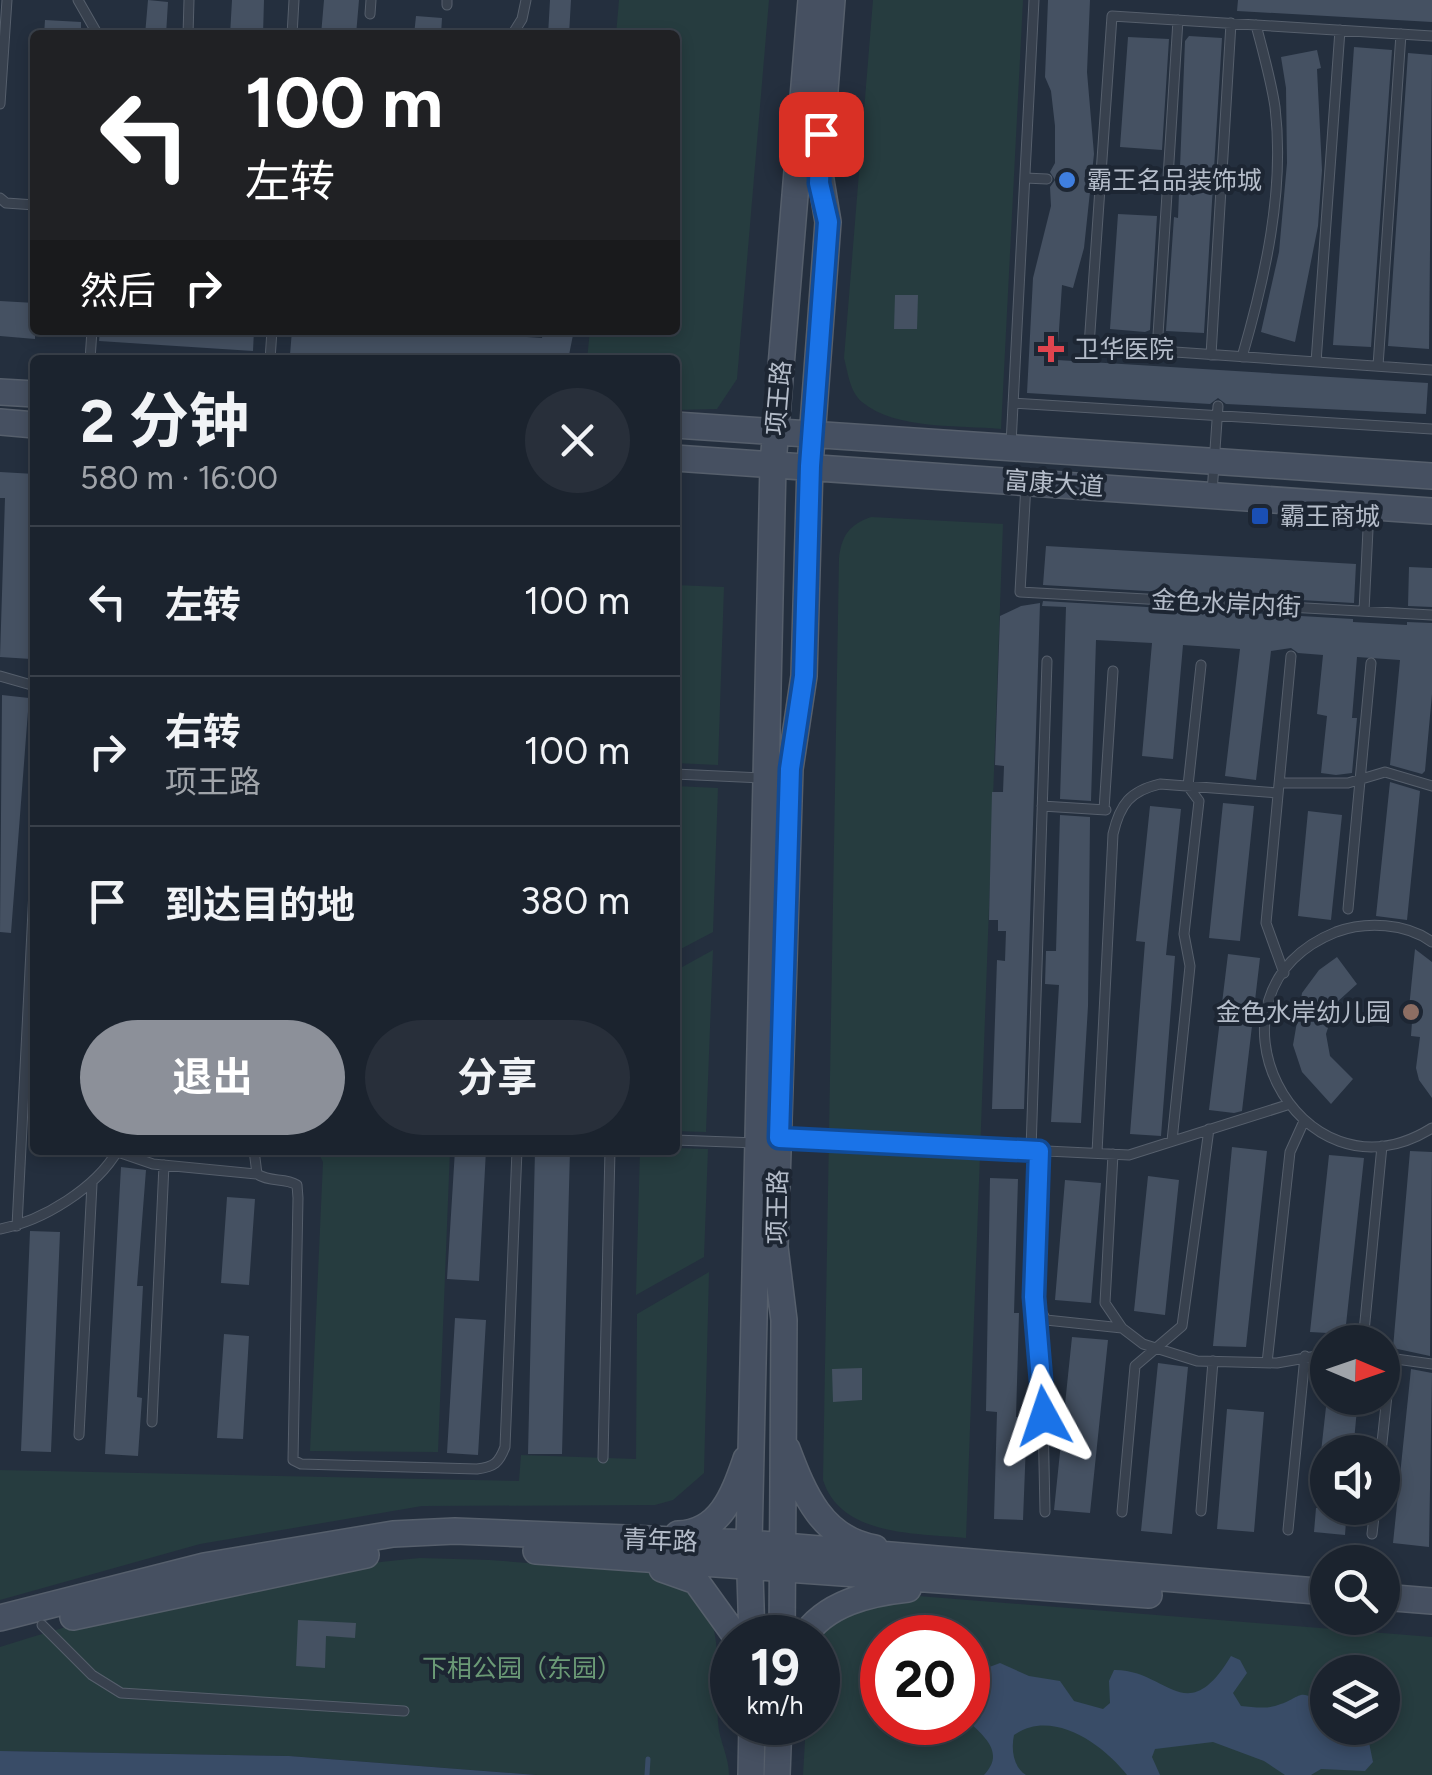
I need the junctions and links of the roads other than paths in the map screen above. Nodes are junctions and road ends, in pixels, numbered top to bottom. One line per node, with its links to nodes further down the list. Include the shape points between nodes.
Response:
1 (8, 0): 21 (lane)
2 (78, 0): 14 (lane)
3 (189, 0): 15 (lane)
4 (294, 0): 16 (lane)
5 (371, 0): 10 (lane)
6 (526, 0): 17 (lane)
7 (812, 0): 41 (main road, 项王路)
8 (832, 0): 42 (main road, 项王路, via 819,168 828,222)
9 (1034, 0): 23 (lane)
10 (370, 14)
11 (1178, 20): 12 (lane); 27 (lane); 27 (lane, via 1112,16 1098,181 1089,346)
12 (1232, 24): 13 (lane); 29 (lane)
13 (1256, 25): 18 (lane); 28 (lane, via 1275,108 1275,172 1262,289)
14 (95, 30)
15 (188, 30)
16 (292, 30)
17 (515, 30)
18 (1340, 30): 19 (lane); 30 (lane)
19 (1401, 34): 20 (lane); 31 (lane)
20 (1432, 36)
21 (2, 44): 22 (lane)
22 (0, 104)
23 (1025, 178): 24 (lane); 35 (lane)
24 (1047, 179)
25 (0, 198): 26 (lane)
26 (30, 205)
27 (1156, 351): 29 (lane)
28 (1242, 357): 29 (lane); 30 (lane)
29 (1218, 359)
30 (1316, 362): 31 (lane)
31 (1378, 366): 32 (lane)
32 (1432, 370)
33 (0, 392): 34 (main road)
34 (30, 394)
35 (1013, 403): 36 (lane); 43 (lane)
36 (1218, 411): 40 (lane); 45 (lane)
37 (0, 422): 38 (main road)
38 (30, 424)
39 (680, 425): 41 (main road, 富康大道)
40 (1432, 429)
41 (775, 430): 42 (main road, 富康大道); 46 (main road, 项王路)
42 (812, 432): 43 (main road, 富康大道); 47 (main road, 项王路)
43 (1011, 446): 45 (main road, 富康大道)
44 (680, 458): 46 (main road, 富康大道)
45 (1214, 461): 48 (main road, 富康大道); 50 (lane)
46 (773, 464): 47 (main road, 富康大道); 64 (main road, 项王路)
47 (810, 466): 49 (main road, 富康大道); 80 (main road, 项王路, via 804,676 790,769)
48 (1432, 476)
49 (1026, 481): 50 (main road, 富康大道); 53 (lane, 金色水岸内街, via 1020,592)
50 (1212, 495): 51 (main road, 富康大道)
51 (1370, 506): 52 (main road, 富康大道); 53 (lane)
52 (1432, 511)
53 (1364, 612): 54 (lane, 金色水岸内街)
54 (1432, 615)
55 (1291, 656): 67 (lane)
56 (1048, 661): 68 (lane)
57 (1371, 663): 63 (lane)
58 (1201, 665): 65 (lane)
59 (1112, 671): 69 (lane)
60 (0, 676): 61 (lane)
61 (30, 685)
62 (680, 774): 64 (lane)
63 (1360, 777): 66 (lane, via 1385,772); 67 (lane); 71 (lane)
64 (766, 778): 80 (main road, 项王路)
65 (1188, 786): 67 (lane); 70 (lane, via 1143,788); 81 (lane, via 1200,801 1184,934 1190,966)
66 (1432, 786)
67 (1278, 788): 74 (lane, via 1266,923)
68 (1042, 806): 69 (lane); 83 (lane)
69 (1104, 810): 70 (lane)
70 (1119, 811): 84 (lane)
71 (1348, 909)
72 (1432, 942): 74 (lane, via 1388,925 1351,927 1316,940)
73 (30, 970): 94 (lane)
74 (1284, 973): 75 (lane, via 1270,998 1263,1035 1269,1072)
75 (1287, 1104): 76 (lane); 78 (lane)
76 (1304, 1121): 82 (lane, via 1346,1143); 104 (lane, via 1290,1152)
77 (1432, 1128): 82 (lane)
78 (1209, 1130): 81 (lane); 99 (lane, via 1182,1326)
79 (680, 1140): 80 (lane)
80 (769, 1140): 83 (lane); 108 (main road, 项王路, via 784,1320); 109 (main road, 项王路)
81 (1172, 1141): 85 (lane)
82 (1382, 1146): 97 (lane)
83 (1035, 1151): 84 (lane); 96 (lane)
84 (1096, 1154): 85 (lane)
85 (1112, 1154): 98 (lane, via 1105,1303)
86 (115, 1155): 93 (lane)
87 (131, 1155): 91 (lane)
88 (255, 1155): 92 (lane)
89 (516, 1155): 92 (lane, via 504,1447 500,1461 477,1470 293,1460 298,1198 290,1181)
90 (610, 1155): 110 (lane)
91 (164, 1165): 92 (lane); 106 (lane)
92 (257, 1174)
93 (92, 1184): 94 (lane); 107 (lane)
94 (17, 1226): 95 (lane)
95 (0, 1229)
96 (1034, 1297): 98 (lane, via 1046,1320); 111 (lane)
97 (1364, 1325)
98 (1122, 1328): 99 (lane)
99 (1154, 1348): 103 (lane); 112 (lane, via 1136,1366)
100 (1306, 1356): 101 (lane); 104 (lane); 115 (lane)
101 (1310, 1356)
102 (1400, 1360): 105 (lane)
103 (1213, 1362): 104 (lane); 113 (lane)
104 (1267, 1363)
105 (1432, 1364)
106 (152, 1422)
107 (78, 1435)
108 (783, 1437): 119 (main road, 项王路); 120 (main road, via 807,1499 824,1523 864,1546)
109 (753, 1440): 117 (main road, via 723,1513 691,1534); 118 (main road, 项王路)
110 (602, 1458)
111 (1045, 1512)
112 (1122, 1512)
113 (1201, 1512)
114 (1373, 1525): 116 (lane)
115 (1288, 1530)
116 (1372, 1534)
117 (538, 1543): 118 (main road, 青年路); 126 (main road, via 676,1571 696,1581); 131 (main road, 青年路, via 440,1532 344,1542 204,1566); 132 (main road, 青年路, via 388,1551)
118 (749, 1555): 119 (main road, 青年路); 127 (main road, 项王路)
119 (782, 1558): 120 (main road, 青年路); 128 (main road, 项王路)
120 (965, 1572): 121 (main road, 青年路); 124 (main road, 青年路); 129 (main road, via 852,1600)
121 (1310, 1591)
122 (1400, 1598): 123 (main road)
123 (1432, 1601)
124 (1310, 1607)
125 (1400, 1614): 130 (main road)
126 (720, 1615)
127 (751, 1615)
128 (782, 1615)
129 (826, 1615)
130 (1432, 1617)
131 (0, 1618)
132 (42, 1625): 133 (main road, 青年路); 134 (lane, via 92,1675 122,1692)
133 (0, 1634)
134 (404, 1711)
135 (752, 1745): 137 (main road)
136 (778, 1745): 138 (main road)
137 (752, 1775)
138 (777, 1775)

